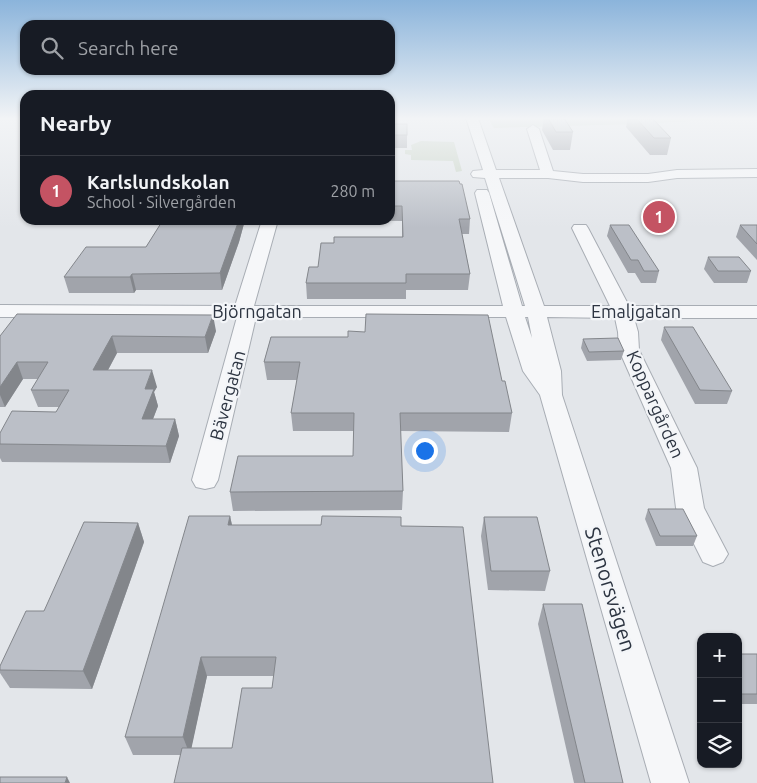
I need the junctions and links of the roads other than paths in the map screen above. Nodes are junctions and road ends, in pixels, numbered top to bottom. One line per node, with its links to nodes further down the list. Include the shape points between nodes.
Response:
1 (476, 155): 5 (street, Stenorsvägen)
2 (480, 155): 5 (street, Stenorsvägen)
3 (540, 155): 6 (street)
4 (757, 173): 6 (street, via 678,174 648,178 582,178)
5 (484, 174): 6 (street); 11 (street, Stenorsvägen); 12 (street, Stenorsvägen)
6 (548, 174)
7 (268, 225): 9 (street, Bävergatan)
8 (580, 228): 13 (street, Koppargården)
9 (243, 310): 10 (street, Björngatan); 11 (street, Björngatan); 16 (street, Bävergatan, via 247,318)
10 (0, 311)
11 (514, 311): 12 (street, Emaljgatan); 15 (street, Stenorsvägen, via 534,371)
12 (536, 311): 13 (street, Emaljgatan); 15 (street, Stenorsvägen, via 550,370)
13 (623, 312): 14 (street, Emaljgatan); 17 (street, Koppargården, via 629,350 684,468 690,508)
14 (757, 312)
15 (551, 395): 18 (street, Stenorsvägen)
16 (205, 480)
17 (713, 554)
18 (670, 783)

